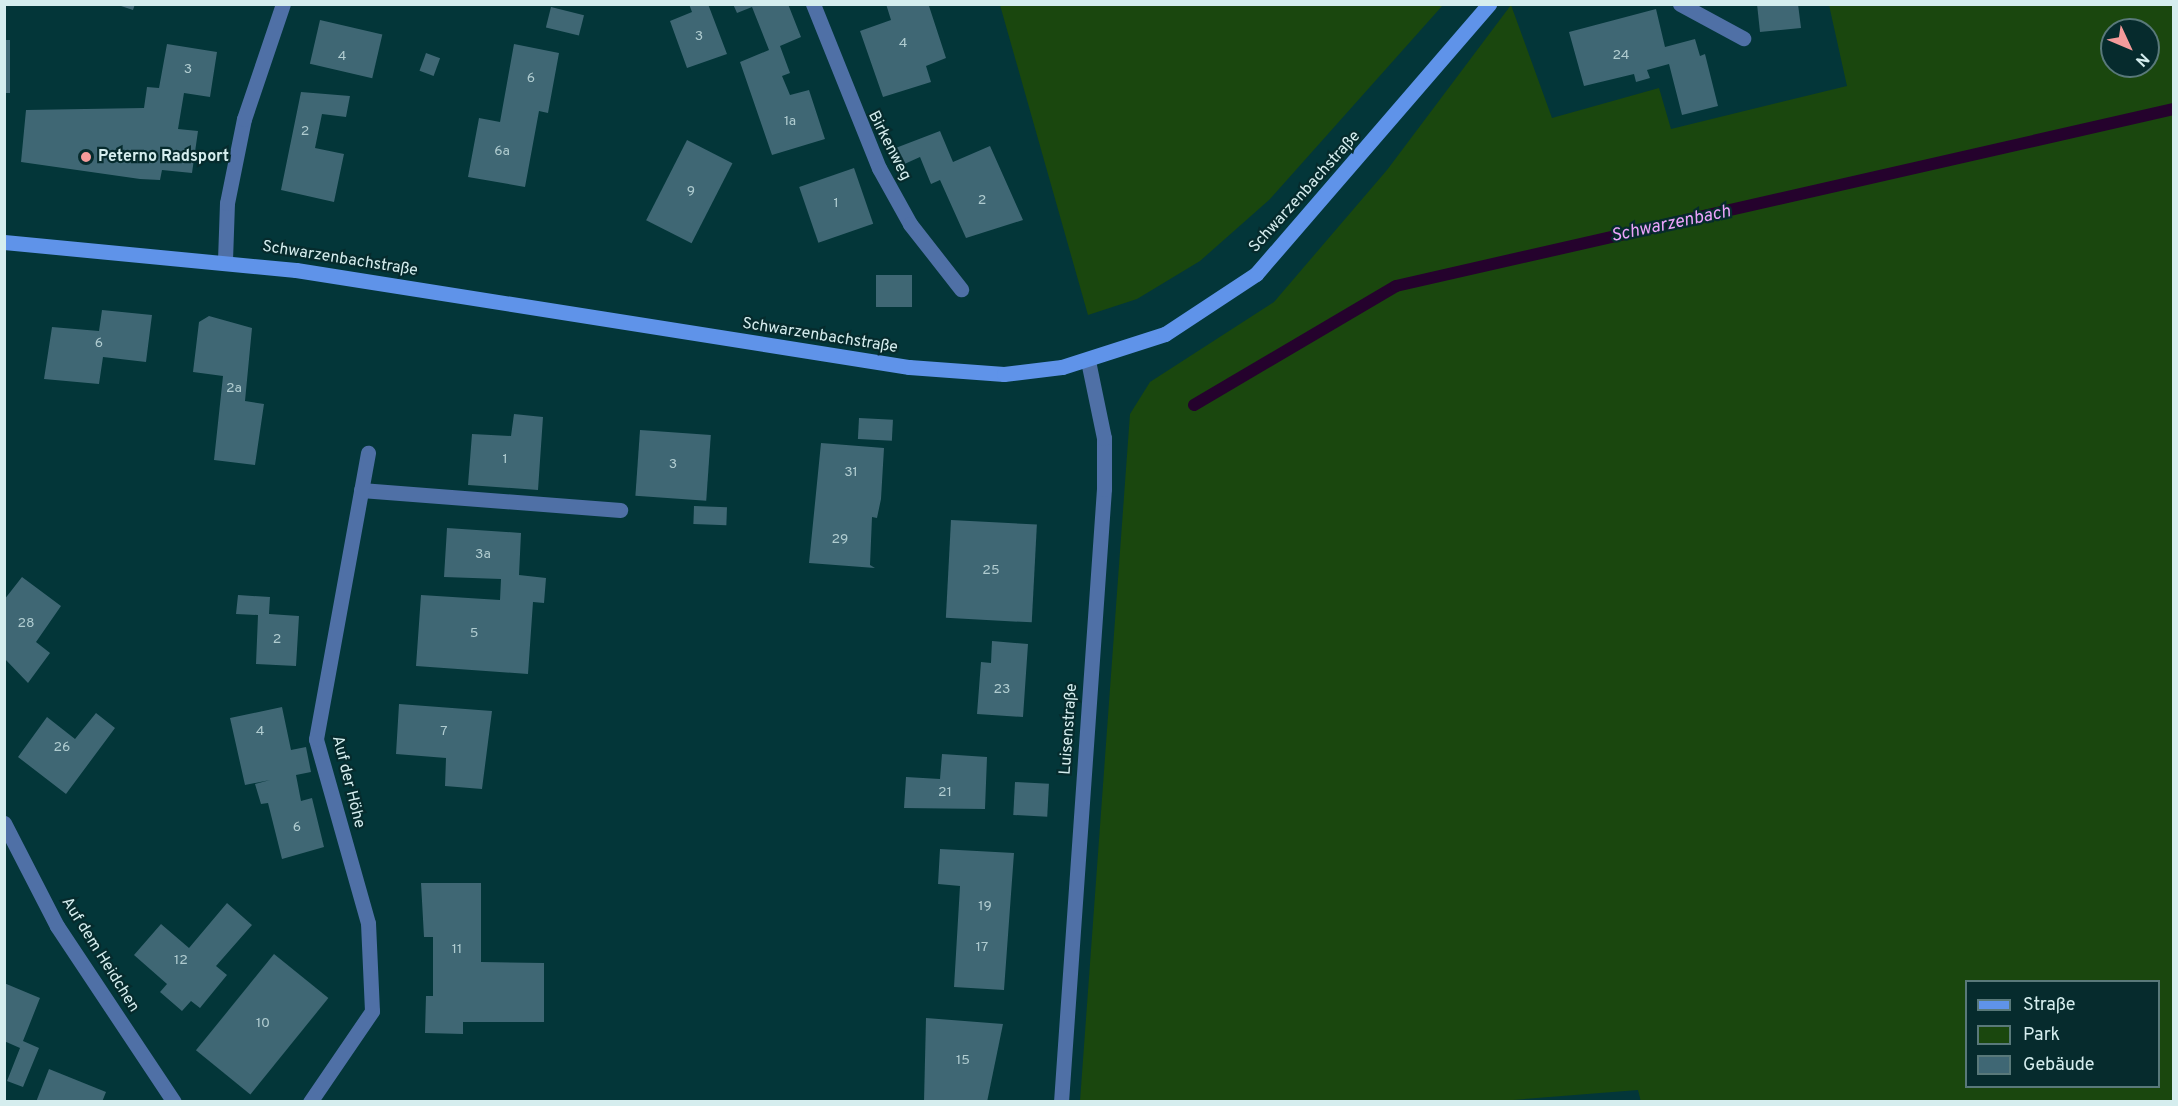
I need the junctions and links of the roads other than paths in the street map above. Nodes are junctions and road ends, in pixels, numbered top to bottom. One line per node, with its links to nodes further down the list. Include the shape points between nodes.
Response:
1 (283, 4): 7 (street, via 244,119 227,203)
2 (813, 4): 8 (street, Birkenweg, via 869,149 910,224)
3 (1489, 4): 9 (main road, Schwarzenbachstraße, via 1256,274 1190,322)
4 (1680, 4): 5 (street)
5 (1743, 38)
6 (4, 242): 7 (main road, Schwarzenbachstraße)
7 (225, 260): 9 (main road, Schwarzenbachstraße, via 909,367 1004,374)
8 (961, 289)
9 (1088, 361): 16 (street, Luisenstraße, via 1104,438 1104,489)
10 (368, 453): 11 (street, Auf der Höhe)
11 (361, 490): 12 (street); 15 (street, Auf der Höhe, via 316,739 368,923 372,1011)
12 (620, 510)
13 (4, 823): 14 (street, Auf dem Heidchen, via 57,926)
14 (174, 1101)
15 (310, 1101)
16 (1061, 1101)

